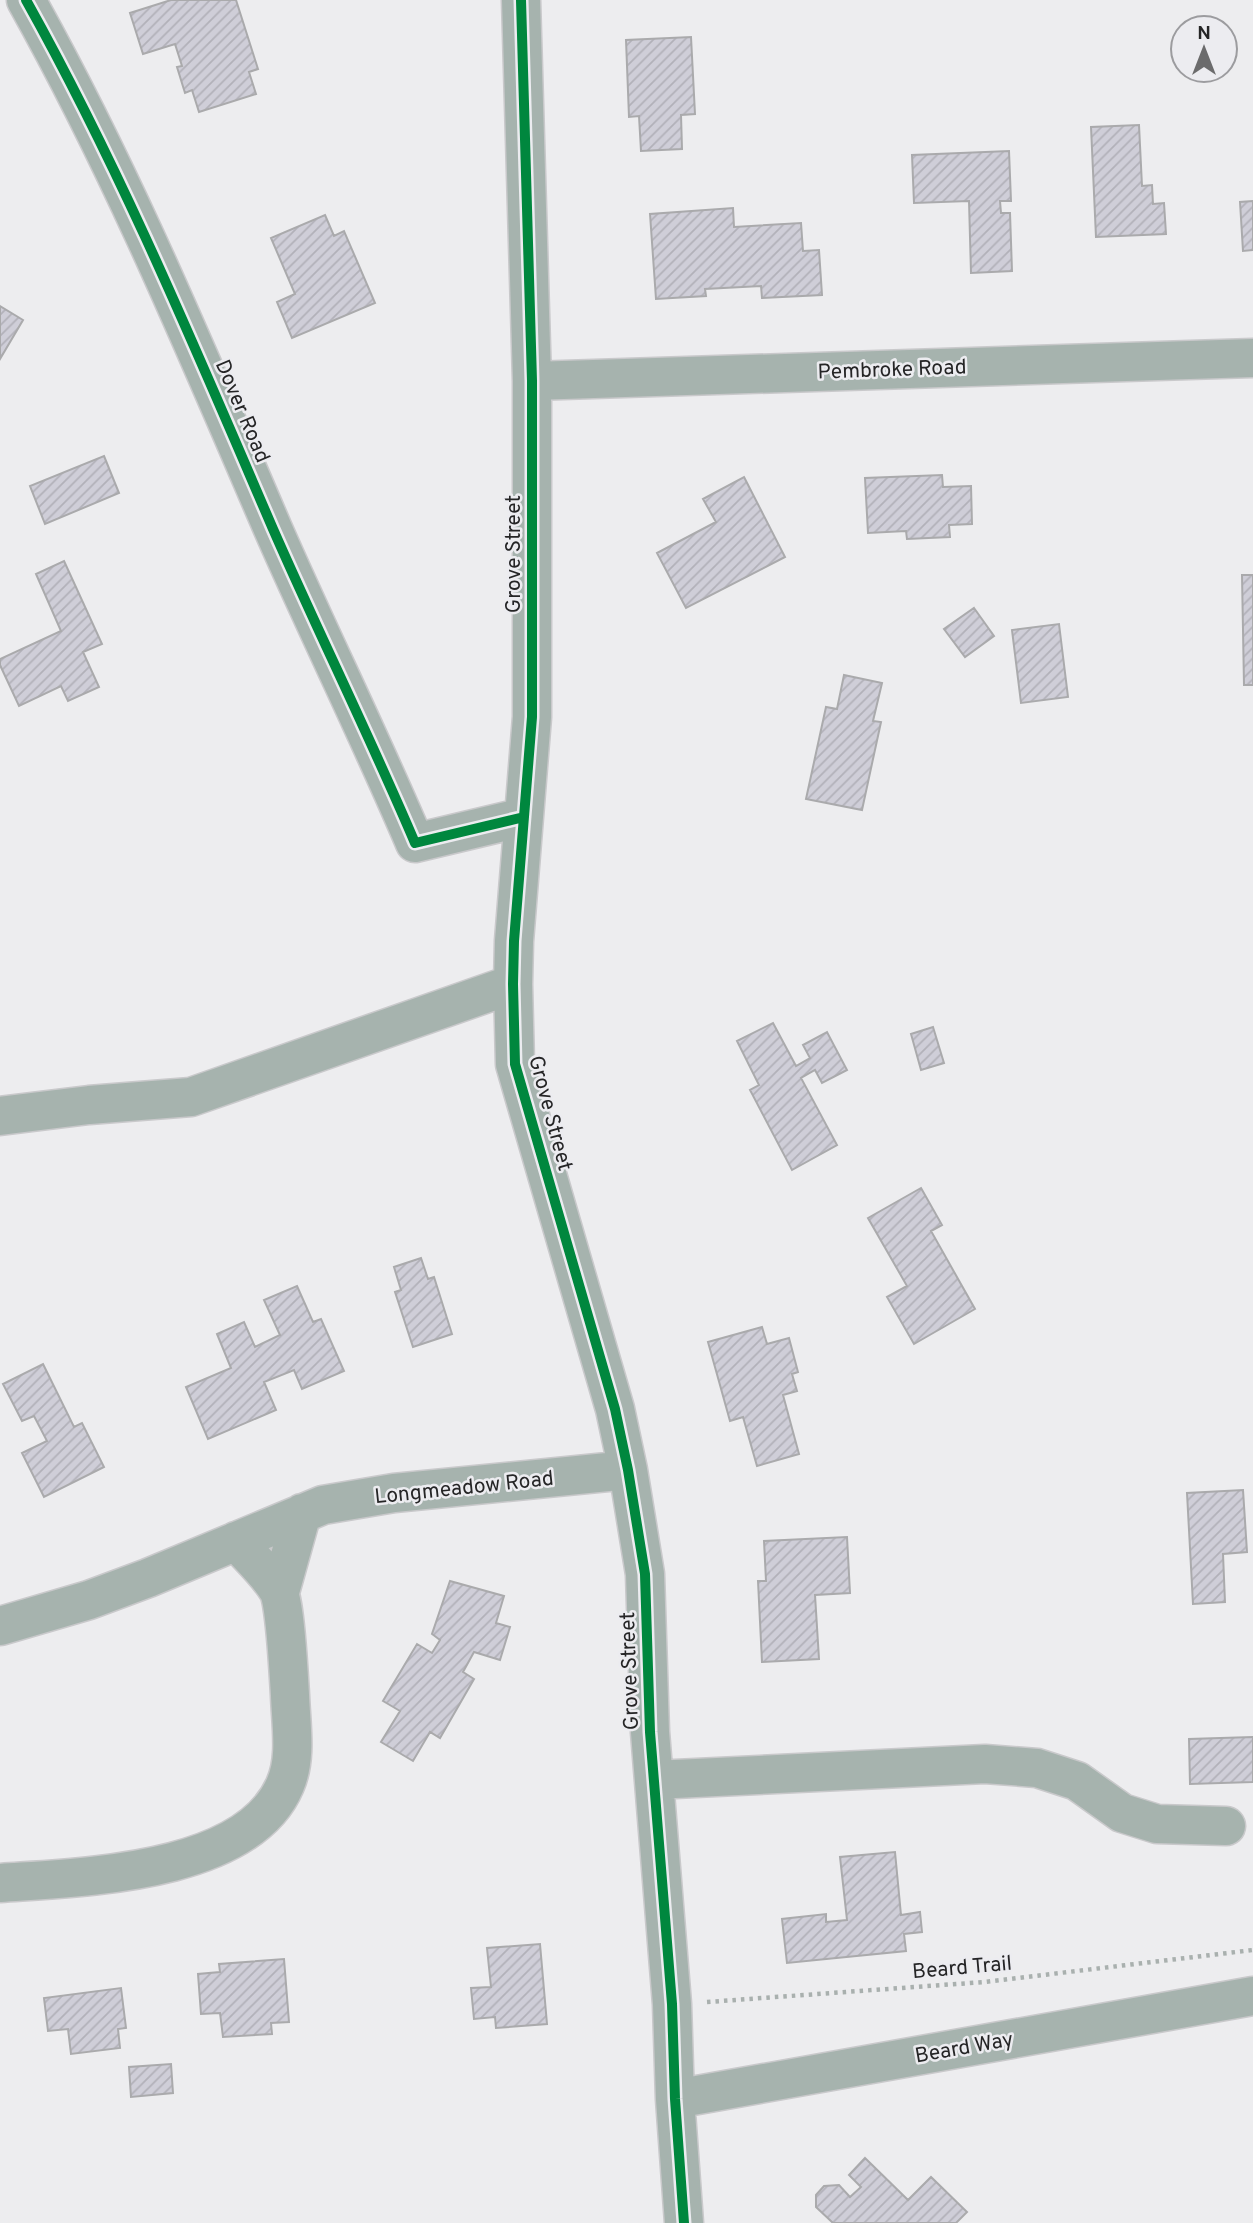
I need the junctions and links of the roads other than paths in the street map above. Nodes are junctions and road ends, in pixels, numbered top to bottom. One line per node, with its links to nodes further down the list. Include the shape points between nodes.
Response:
1 (26, 0): 5 (street, Dover Road, via 143,231 415,843)
2 (522, 0): 4 (street, Grove Street)
3 (1253, 358): 4 (street, Pembroke Road)
4 (532, 381): 5 (street, Grove Street, via 532,717)
5 (524, 817): 6 (street, Grove Street)
6 (513, 984): 7 (street, via 191,1097); 8 (street, Grove Street, via 515,1064 615,1409)
7 (0, 1116)
8 (628, 1470): 9 (street, Longmeadow Road, via 394,1493); 13 (street, Grove Street, via 645,1574)
9 (302, 1513): 10 (street, Longmeadow Road); 11 (street)
10 (236, 1541): 11 (street); 12 (street, Longmeadow Road, via 124,1587)
11 (280, 1592): 15 (street, via 292,1762 285,1786 252,1829 187,1858 143,1869)
12 (0, 1626)
13 (654, 1780): 14 (street, via 985,1764 1037,1768 1077,1781 1122,1813 1157,1824); 17 (street, Grove Street)
14 (1226, 1826)
15 (0, 1883)
16 (1253, 1996): 17 (street, Beard Way)
17 (675, 2099): 18 (street, Grove Street)
18 (684, 2223)

